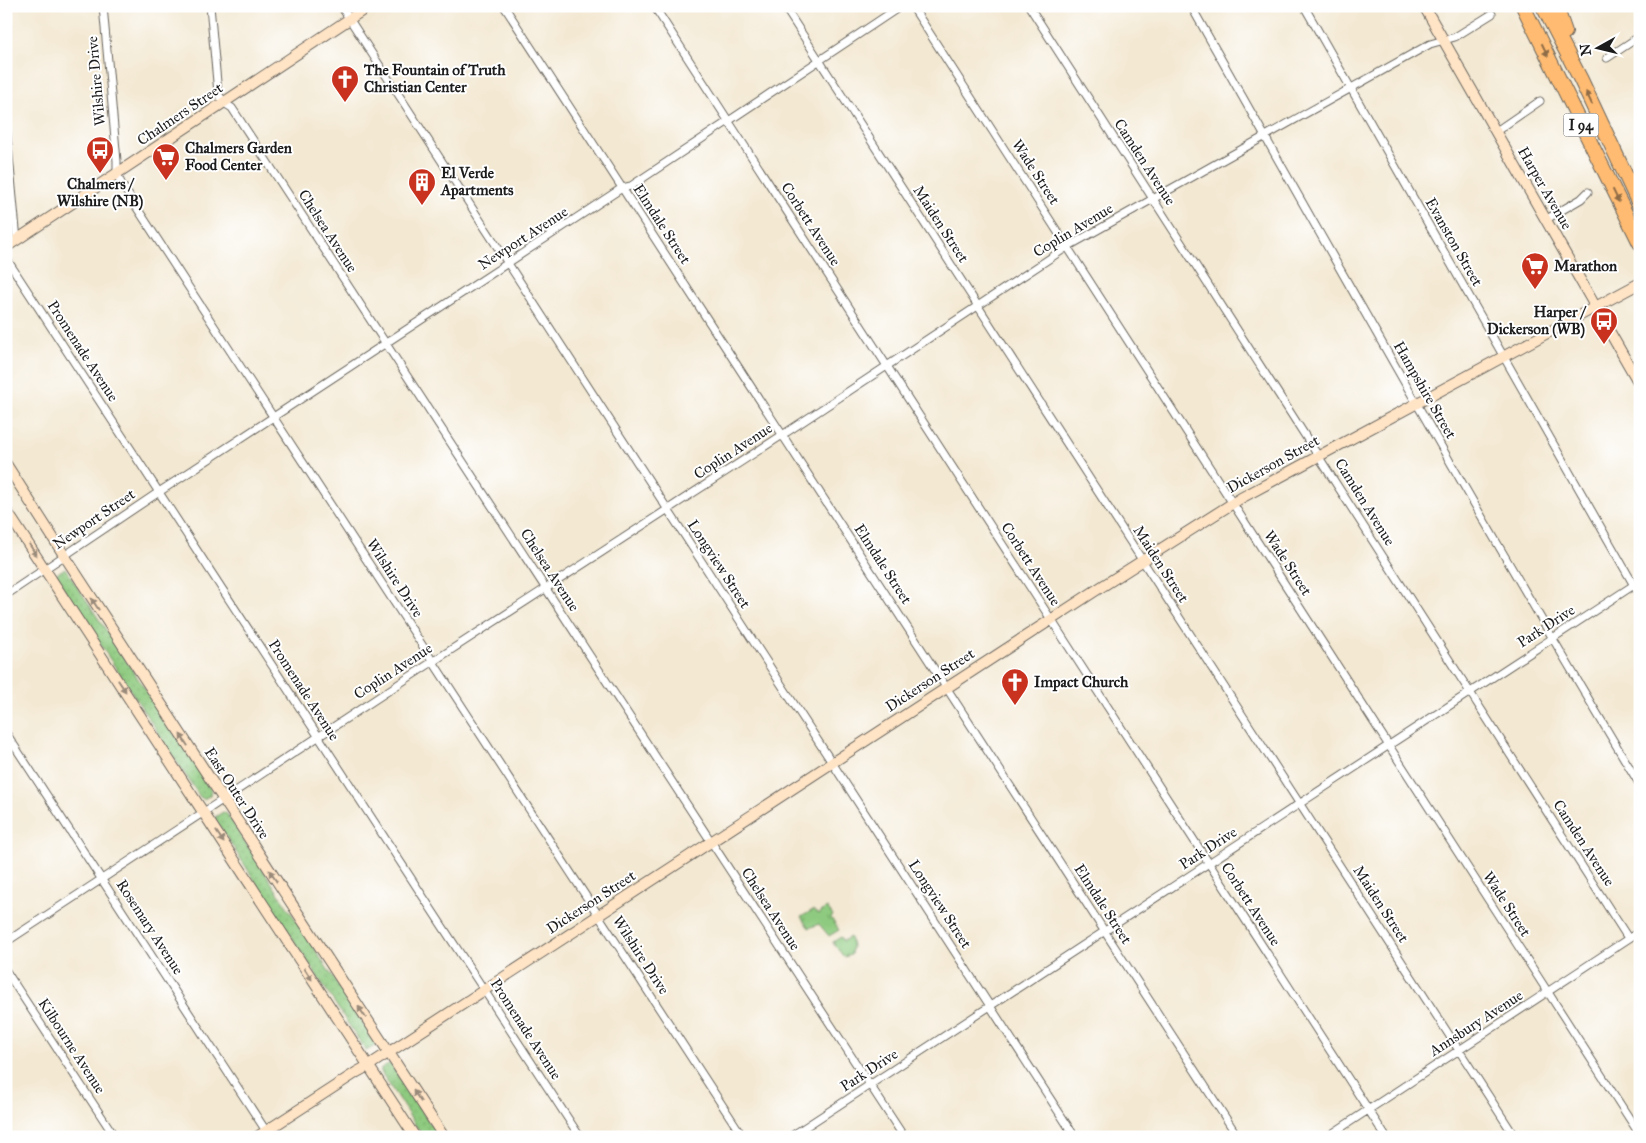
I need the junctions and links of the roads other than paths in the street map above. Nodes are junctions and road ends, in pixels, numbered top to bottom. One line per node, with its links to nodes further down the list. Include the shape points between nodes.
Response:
1 (103, 6): 33 (street, Wilshire Drive)
2 (210, 6): 28 (street, Chelsea Avenue, via 218,93)
3 (341, 6): 20 (street, Longview Street)
4 (369, 6): 20 (street, Chalmers Street)
5 (504, 6): 34 (street, Elmdale Street)
6 (654, 6): 29 (street, Corbett Avenue)
7 (784, 6): 24 (street, Maiden Street)
8 (901, 6): 24 (street, Newport Avenue)
9 (912, 6): 42 (street, Wade Street)
10 (1028, 6): 36 (street, Camden Avenue)
11 (1191, 6): 32 (street, Hampshire Street)
12 (1304, 6): 26 (street, Evanston Street)
13 (1424, 6): 22 (street, Harper Avenue)
14 (1523, 6): 40 (highway, I 94, one-way to 40)
15 (1544, 6): 25 (highway, I 94)
16 (1556, 6): 25 (highway)
17 (1637, 6): 18 (street)
18 (1640, 10)
19 (1492, 14): 22 (street, Coplin Avenue, via 1455,37)
20 (350, 19): 28 (street, Chalmers Street); 44 (street, Longview Street)
21 (1640, 36): 23 (street)
22 (1443, 40): 26 (street, Coplin Avenue); 31 (street, Harper Avenue)
23 (1606, 58)
24 (819, 60): 29 (street, Newport Avenue); 46 (street, Maiden Street)
25 (1581, 80): 37 (highway, I 94, one-way to 25)
26 (1350, 88): 32 (street, Coplin Avenue); 49 (street, Evanston Street)
27 (1540, 101): 31 (street)
28 (224, 103): 33 (street, Chalmers Street); 48 (street, Chelsea Avenue, via 232,108)
29 (728, 120): 34 (street, Newport Avenue, via 631,186); 50 (street, Corbett Avenue)
30 (6, 125): 39 (street)
31 (1494, 132): 38 (street, Harper Avenue)
32 (1264, 135): 36 (street, Coplin Avenue); 52 (street, Hampshire Street)
33 (117, 174): 39 (street, Chalmers Street); 53 (street, Wilshire Drive)
34 (622, 188): 44 (street, Newport Avenue); 54 (street, Elmdale Street)
35 (1588, 192): 38 (street)
36 (1153, 199): 42 (street, Coplin Avenue); 55 (street, Camden Avenue)
37 (1640, 206)
38 (1545, 220): 47 (street, Harper Avenue)
39 (17, 240): 41 (street, Chalmers Street)
40 (1640, 243)
41 (6, 247)
42 (1068, 247): 46 (street, Coplin Avenue); 58 (street, Wade Street)
43 (6, 258): 57 (street, Promenade Avenue)
44 (509, 264): 48 (street, Newport Avenue); 60 (street, Longview Street)
45 (1639, 284): 47 (street, Dickerson Street)
46 (978, 306): 50 (street, Coplin Avenue); 62 (street, Maiden Street)
47 (1595, 308): 49 (street, Dickerson Street); 51 (street, Harper Avenue)
48 (385, 344): 53 (street, Newport Avenue); 65 (street, Chelsea Avenue)
49 (1503, 357): 52 (street, Dickerson Street); 64 (street, Evanston Street)
50 (887, 366): 54 (street, Coplin Avenue); 68 (street, Corbett Avenue)
51 (1640, 386)
52 (1416, 404): 55 (street, Dickerson Street); 69 (street, Hampshire Street)
53 (273, 417): 57 (street, Newport Avenue); 70 (street, Wilshire Drive)
54 (782, 435): 60 (street, Coplin Avenue); 71 (street, Elmdale Street)
55 (1319, 456): 58 (street, Dickerson Street); 72 (street, Camden Avenue)
56 (6, 464): 61 (street, East Outer Drive)
57 (159, 492): 61 (street, Newport Street); 74 (street, Promenade Avenue)
58 (1233, 503): 62 (street, Dickerson Street); 75 (street, Wade Street)
59 (6, 510): 63 (street, one-way to 63)
60 (668, 510): 65 (street, Coplin Avenue); 76 (street, Longview Street)
61 (64, 556): 63 (street, Newport Street); 78 (street, East Outer Drive, one-way to 61)
62 (1142, 560): 68 (street, Dickerson Street); 79 (street, Maiden Street)
63 (45, 568): 66 (street); 80 (street, one-way to 80)
64 (1637, 583): 67 (street, Evanston Street); 69 (street, Park Drive)
65 (546, 589): 70 (street, Coplin Avenue); 81 (street, Chelsea Avenue)
66 (6, 595)
67 (1640, 596)
68 (1050, 620): 71 (street, Dickerson Street); 82 (street, Corbett Avenue)
69 (1552, 638): 72 (street, Park Drive); 77 (street, Hampshire Street)
70 (432, 662): 74 (street, Coplin Avenue); 84 (street, Wilshire Drive)
71 (946, 688): 76 (street, Dickerson Street); 86 (street, Elmdale Street)
72 (1471, 692): 75 (street, Park Drive); 87 (street, Camden Avenue)
73 (6, 733): 83 (street, Rosemary Avenue)
74 (318, 737): 78 (street, Coplin Avenue); 90 (street, Promenade Avenue)
75 (1389, 746): 79 (street, Park Drive); 91 (street, Wade Street)
76 (832, 762): 81 (street, Dickerson Street); 92 (street, Longview Street)
77 (1640, 785)
78 (223, 800): 80 (street, Coplin Avenue); 94 (street, East Outer Drive, one-way to 78)
79 (1300, 804): 82 (street, Park Drive); 93 (street, Maiden Street)
80 (204, 812): 83 (street, Coplin Avenue); 95 (street, one-way to 95)
81 (711, 842): 84 (street, Dickerson Street); 96 (street, Chelsea Avenue)
82 (1209, 864): 86 (street, Park Drive); 97 (street, Corbett Avenue)
83 (102, 879): 88 (street, Coplin Avenue); 98 (street, Rosemary Avenue)
84 (598, 914): 90 (street, Dickerson Street); 104 (street, Wilshire Drive)
85 (1640, 931): 87 (street, Annsbury Avenue)
86 (1105, 932): 92 (street, Park Drive); 108 (street, Elmdale Street)
87 (1628, 938): 91 (street, Annsbury Avenue)
88 (6, 942)
89 (6, 971): 100 (street, Kilbourne Avenue)
90 (483, 990): 94 (street, Dickerson Street); 103 (street, Promenade Avenue)
91 (1547, 992): 93 (street, Annsbury Avenue); 99 (street, Wade Street)
92 (991, 1007): 96 (street, Park Drive); 107 (street, Longview Street)
93 (1459, 1050): 97 (street, Annsbury Avenue); 111 (street, Maiden Street)
94 (389, 1052): 95 (street, Dickerson Street); 102 (street, East Outer Drive, one-way to 94)
95 (368, 1066): 98 (street, Dickerson Street); 101 (street)
96 (870, 1086): 105 (street, Park Drive); 106 (street, Chelsea Avenue)
97 (1368, 1110): 109 (street, Annsbury Avenue); 110 (street, Corbett Avenue)
98 (264, 1135)
99 (1640, 1135)
100 (115, 1137)
101 (415, 1137)
102 (444, 1137)
103 (580, 1137)
104 (743, 1137)
105 (790, 1137)
106 (904, 1137)
107 (1075, 1137)
108 (1238, 1137)
109 (1326, 1137)
110 (1386, 1137)
111 (1515, 1137)

